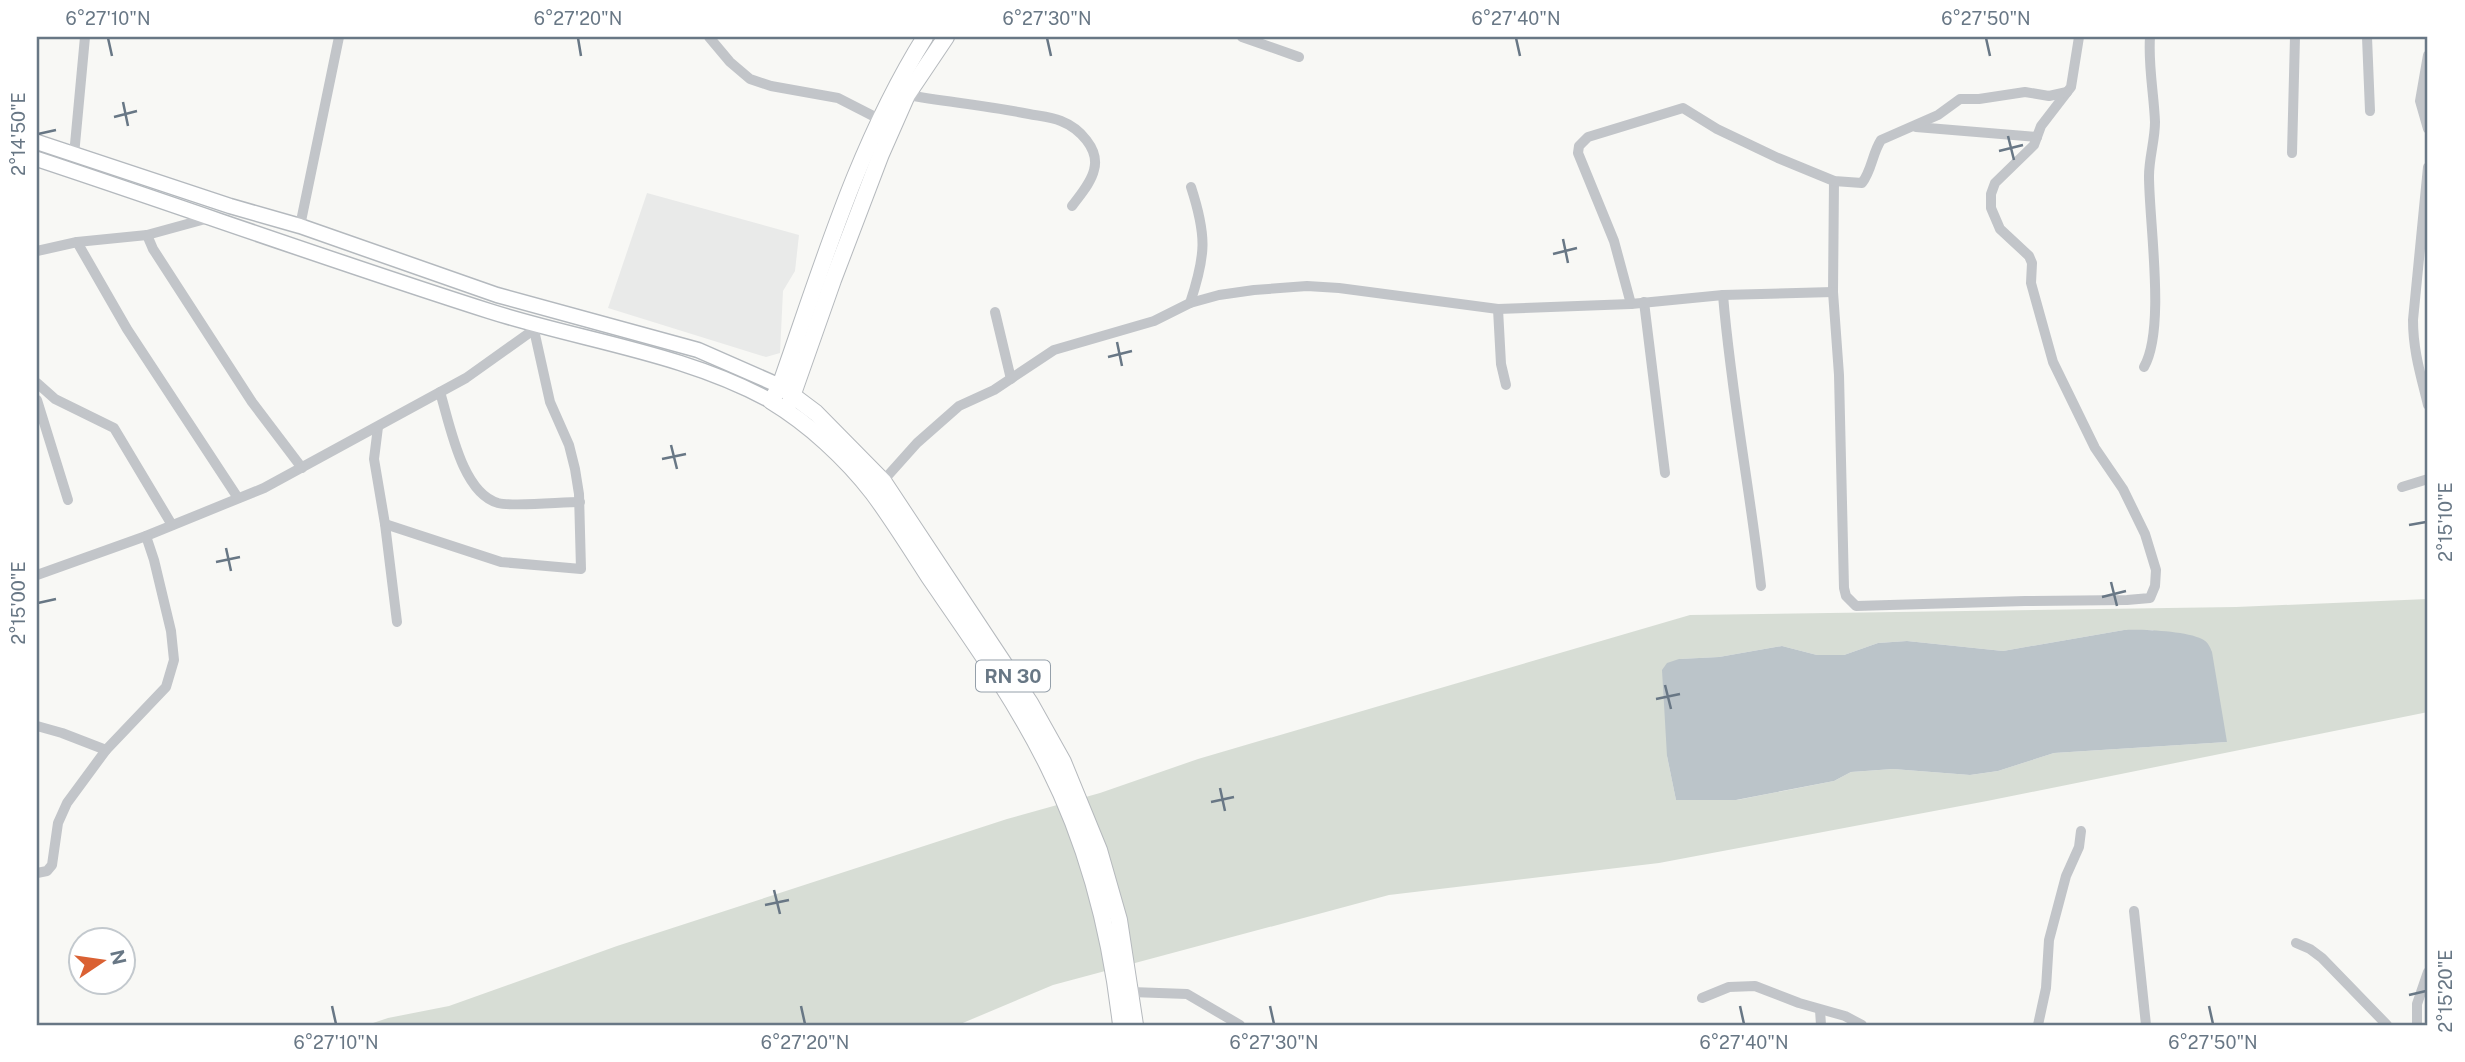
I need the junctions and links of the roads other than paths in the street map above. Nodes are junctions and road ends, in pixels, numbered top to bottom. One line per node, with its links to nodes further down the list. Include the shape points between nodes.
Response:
1 (85, 37): 22 (street)
2 (338, 37): 29 (street)
3 (709, 37): 16 (street, via 750,79 838,98)
4 (926, 37): 16 (main road)
5 (946, 37): 14 (main road)
6 (1242, 37): 12 (street)
7 (2079, 37): 13 (street)
8 (2150, 37): 41 (street, via 2155,122 2149,174 2154,314 2151,355)
9 (2295, 37): 21 (street)
10 (2367, 37): 15 (street)
11 (2428, 55): 18 (street, via 2420,94)
12 (1299, 57)
13 (2068, 91): 17 (street, via 2049,96 2025,92 1960,99); 19 (street)
14 (907, 95): 27 (street, via 1006,109 1070,126 1095,155 1094,170); 45 (main road)
15 (2370, 111)
16 (881, 120): 45 (main road, via 850,186)
17 (1914, 127): 19 (street); 25 (street, via 1881,140 1862,183)
18 (2428, 129)
19 (2037, 137): 33 (street, via 1995,183 1991,208 2000,229 2029,256 2031,283 2053,362 2095,448 2123,489 2145,534 2156,570 2150,598 1856,606 1850,601 1844,588)
20 (37, 142): 22 (street)
21 (2292, 153)
22 (74, 155): 29 (street)
23 (37, 159): 28 (street)
24 (2428, 167): 49 (street, via 2413,320 2413,343)
25 (1834, 181): 33 (street); 37 (street, via 1717,129 1683,108 1588,136 1578,153 1614,241)
26 (1191, 187): 36 (street, via 1203,230 1203,253)
27 (1072, 206)
28 (210, 217): 30 (street); 40 (street)
29 (300, 226): 45 (street, via 497,295 698,350)
30 (147, 235): 31 (street); 52 (street, via 253,402)
31 (77, 242): 32 (street); 57 (street, via 127,330)
32 (37, 251)
33 (1833, 292): 34 (street)
34 (1723, 295): 35 (street); 64 (street)
35 (1644, 302): 37 (street); 53 (street)
36 (1190, 303): 38 (street, via 1219,295 1307,286); 42 (street, via 1154,321 1054,350)
37 (1631, 304): 38 (street)
38 (1498, 309): 44 (street)
39 (995, 312): 42 (street)
40 (537, 328): 46 (street); 48 (street, via 692,365); 59 (street, via 550,402 569,445)
41 (2144, 367)
42 (1011, 379): 55 (street, via 959,406)
43 (37, 383): 61 (street, via 55,398 114,428)
44 (1506, 385)
45 (787, 390): 48 (main road); 50 (main road); 55 (main road, RN 30 / RN 30)
46 (440, 392): 51 (street); 59 (street, via 473,487 500,503)
47 (37, 400): 58 (street)
48 (771, 401): 50 (main road, RN 30)
49 (2428, 405)
50 (786, 410): 76 (main road, RN 30, via 825,442 872,492 977,647 1049,767 1084,855 1103,923)
51 (378, 427): 52 (street); 60 (street, via 374,459)
52 (302, 468): 57 (street)
53 (1665, 473)
54 (2428, 479): 56 (street)
55 (883, 481): 73 (main road, RN 30 / RN 30, via 1030,703 1063,762 1099,850 1119,920)
56 (2402, 487)
57 (238, 498): 61 (street)
58 (68, 500)
59 (580, 502): 60 (street, via 581,569 501,562)
60 (385, 524): 65 (street)
61 (172, 525): 62 (street)
62 (146, 536): 63 (street); 67 (street, via 174,660 166,687)
63 (37, 575)
64 (1761, 586)
65 (397, 622)
66 (37, 726): 67 (street)
67 (106, 750): 69 (street, via 67,803 58,823 52,865)
68 (2081, 831): 81 (street, via 2049,940)
69 (37, 873)
70 (2134, 911): 82 (street)
71 (2296, 943): 83 (street, via 2329,964)
72 (2428, 972): 84 (street, via 2417,1004)
73 (1131, 992): 77 (main road, RN 30 / RN 30); 78 (street, via 1187,994)
74 (1703, 998): 75 (street, via 1729,987 1755,985)
75 (1820, 1010): 79 (street); 80 (street)
76 (1121, 1025)
77 (1135, 1025)
78 (1240, 1025)
79 (1821, 1025)
80 (1862, 1025)
81 (2038, 1025)
82 (2146, 1025)
83 (2387, 1025)
84 (2417, 1025)

